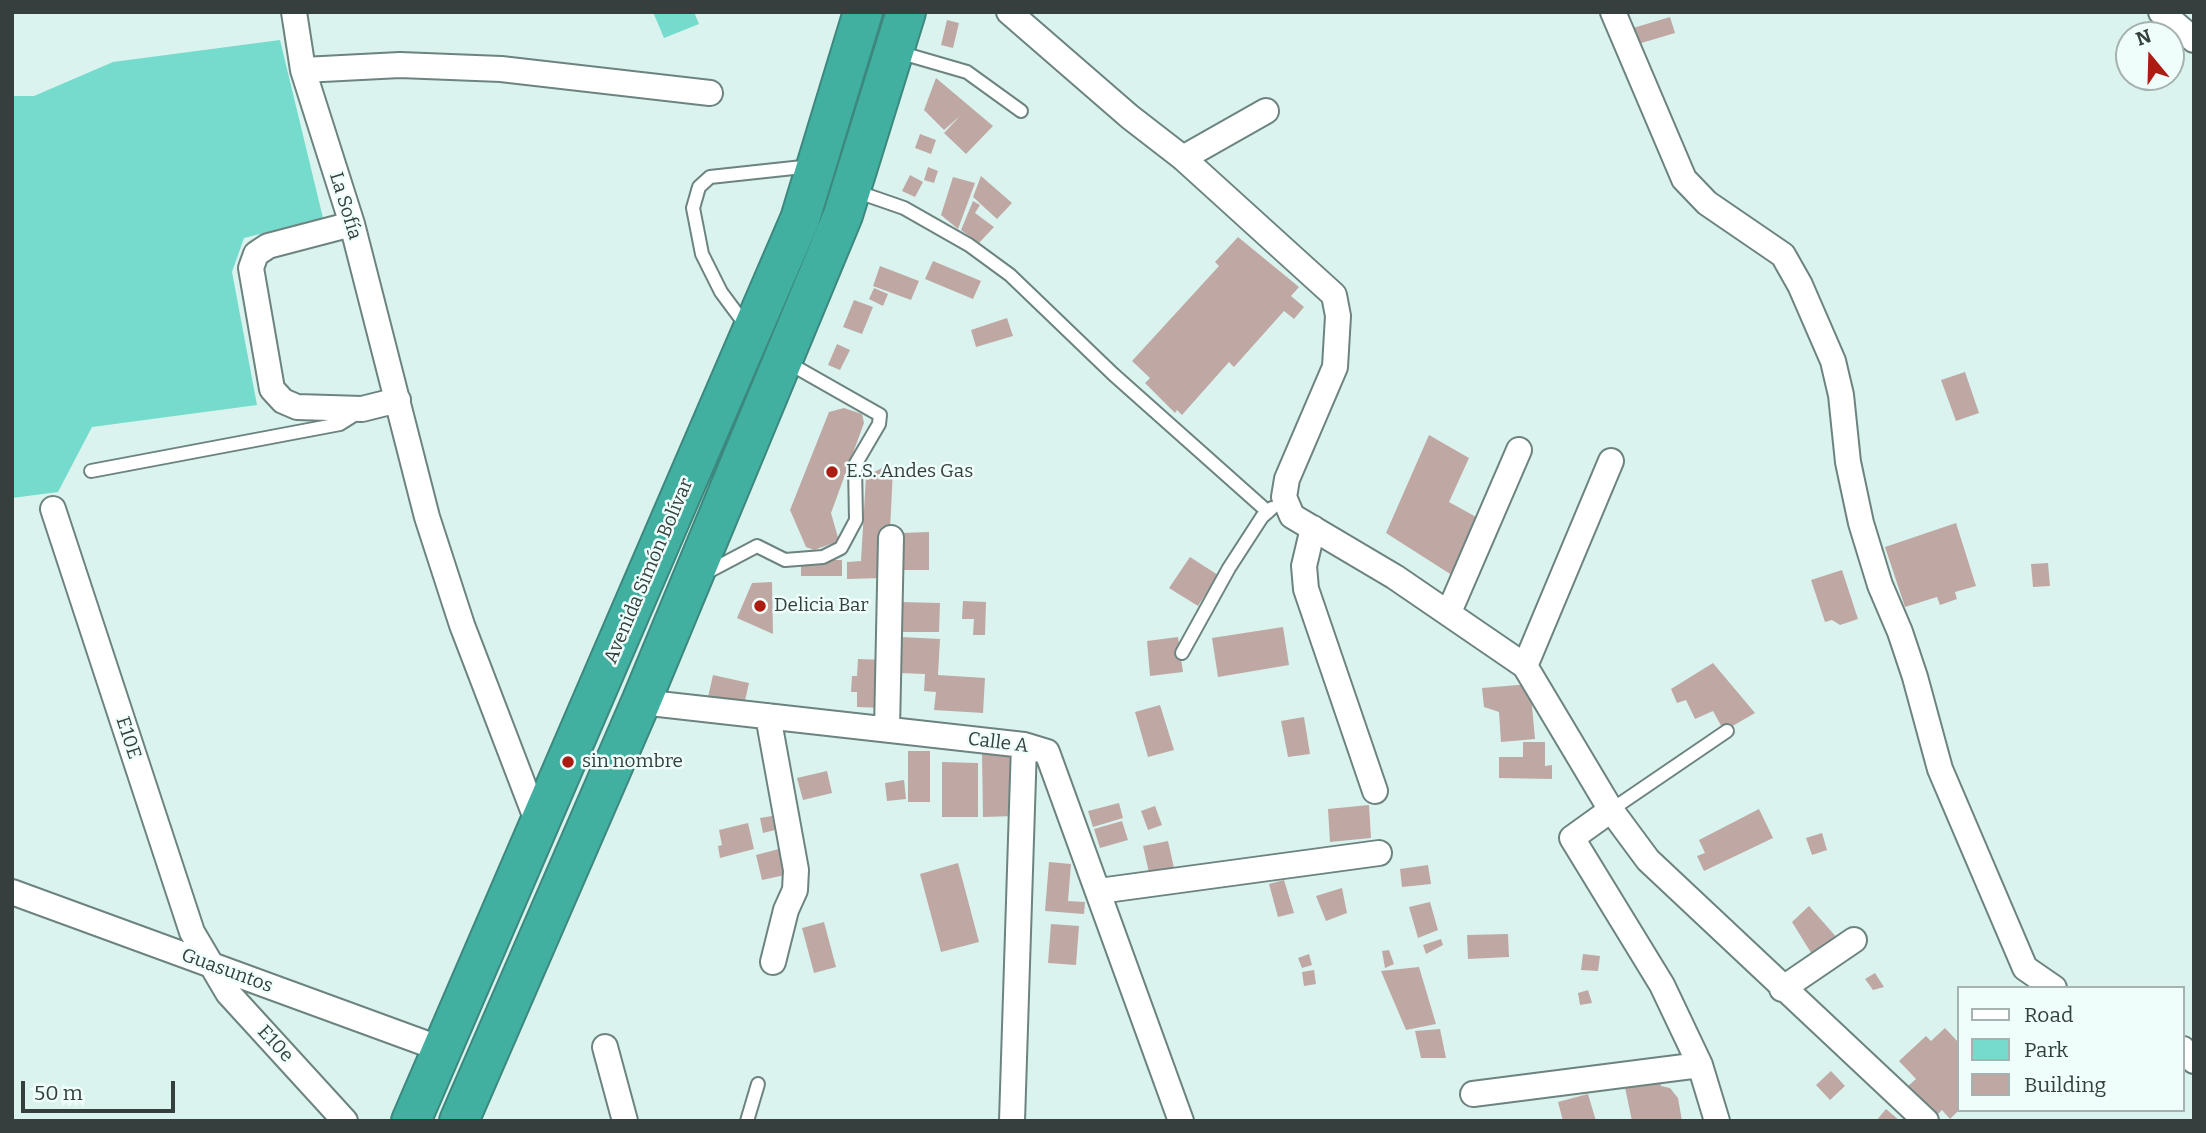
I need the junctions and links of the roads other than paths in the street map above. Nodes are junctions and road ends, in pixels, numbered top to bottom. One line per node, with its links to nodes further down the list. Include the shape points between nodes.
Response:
1 (294, 12): 9 (street, La Sofía)
2 (863, 12): 14 (highway, Avenida Simón Bolívar)
3 (906, 12): 8 (highway)
4 (1009, 12): 13 (street)
5 (1613, 12): 46 (street, via 1684,179 1707,203 1783,255 1800,285 1833,360 1861,523 1900,632 1940,769 2025,968)
6 (2161, 12): 7 (street)
7 (2194, 40)
8 (894, 51): 11 (lane, via 967,72); 15 (highway)
9 (303, 70): 10 (street, via 400,65 501,69); 16 (street, La Sofía)
10 (710, 93)
11 (1021, 111)
12 (1266, 111): 13 (street)
13 (1183, 158): 24 (street, via 1334,295 1338,316 1335,367)
14 (816, 166): 17 (highway, Avenida Simón Bolívar, via 800,219); 17 (lane, via 710,177 699,187 693,208 702,254 721,292)
15 (851, 190): 18 (highway); 24 (lane, via 904,208 1010,275 1113,374)
16 (352, 224): 19 (street, La Sofía); 20 (street, via 268,246 256,254 251,268 272,389 282,401 297,407)
17 (751, 332): 39 (highway, Avenida Simón Bolívar)
18 (783, 360): 28 (highway); 28 (lane, via 880,415 855,465 856,520 848,541 823,557 793,560 757,546)
19 (398, 400): 20 (street); 39 (street, La Sofía, via 427,517 461,625)
20 (362, 409): 23 (lane, via 340,424)
21 (1519, 450): 29 (street)
22 (1611, 461): 31 (street)
23 (91, 471)
24 (1276, 505): 26 (street); 30 (lane, via 1217,587)
25 (53, 509): 45 (street, E10E, via 191,932)
26 (1313, 528): 29 (street); 37 (street, via 1304,566 1306,589)
27 (891, 538): 34 (street)
28 (691, 581): 32 (highway)
29 (1449, 612): 31 (street)
30 (1182, 653)
31 (1525, 666): 38 (street)
32 (641, 702): 33 (street, Calle A); 55 (highway)
33 (768, 716): 34 (street, Calle A); 44 (street, via 796,870)
34 (887, 729): 36 (street, Calle A)
35 (1727, 731): 38 (lane)
36 (1024, 745): 41 (street, Calle A, via 1047,752); 58 (street)
37 (1375, 791)
38 (1611, 810): 47 (street, via 1648,860); 50 (street, via 1572,838 1662,985)
39 (539, 826): 49 (highway, Avenida Simón Bolívar)
40 (1379, 853): 41 (street)
41 (1100, 891): 59 (street, Calle A)
42 (12, 892): 45 (street, Guasuntos)
43 (1854, 940): 47 (street)
44 (774, 962)
45 (209, 965): 49 (street, Guasuntos); 53 (street, E10e, via 228,993)
46 (2051, 986)
47 (1782, 989): 61 (street)
48 (605, 1047): 56 (street)
49 (441, 1049): 54 (highway, Avenida Simón Bolívar)
50 (1700, 1065): 52 (street); 60 (street)
51 (758, 1084): 57 (lane)
52 (1473, 1094)
53 (345, 1121)
54 (411, 1121)
55 (458, 1121)
56 (625, 1121)
57 (747, 1121)
58 (1012, 1121)
59 (1181, 1121)
60 (1717, 1121)
61 (1926, 1121)

